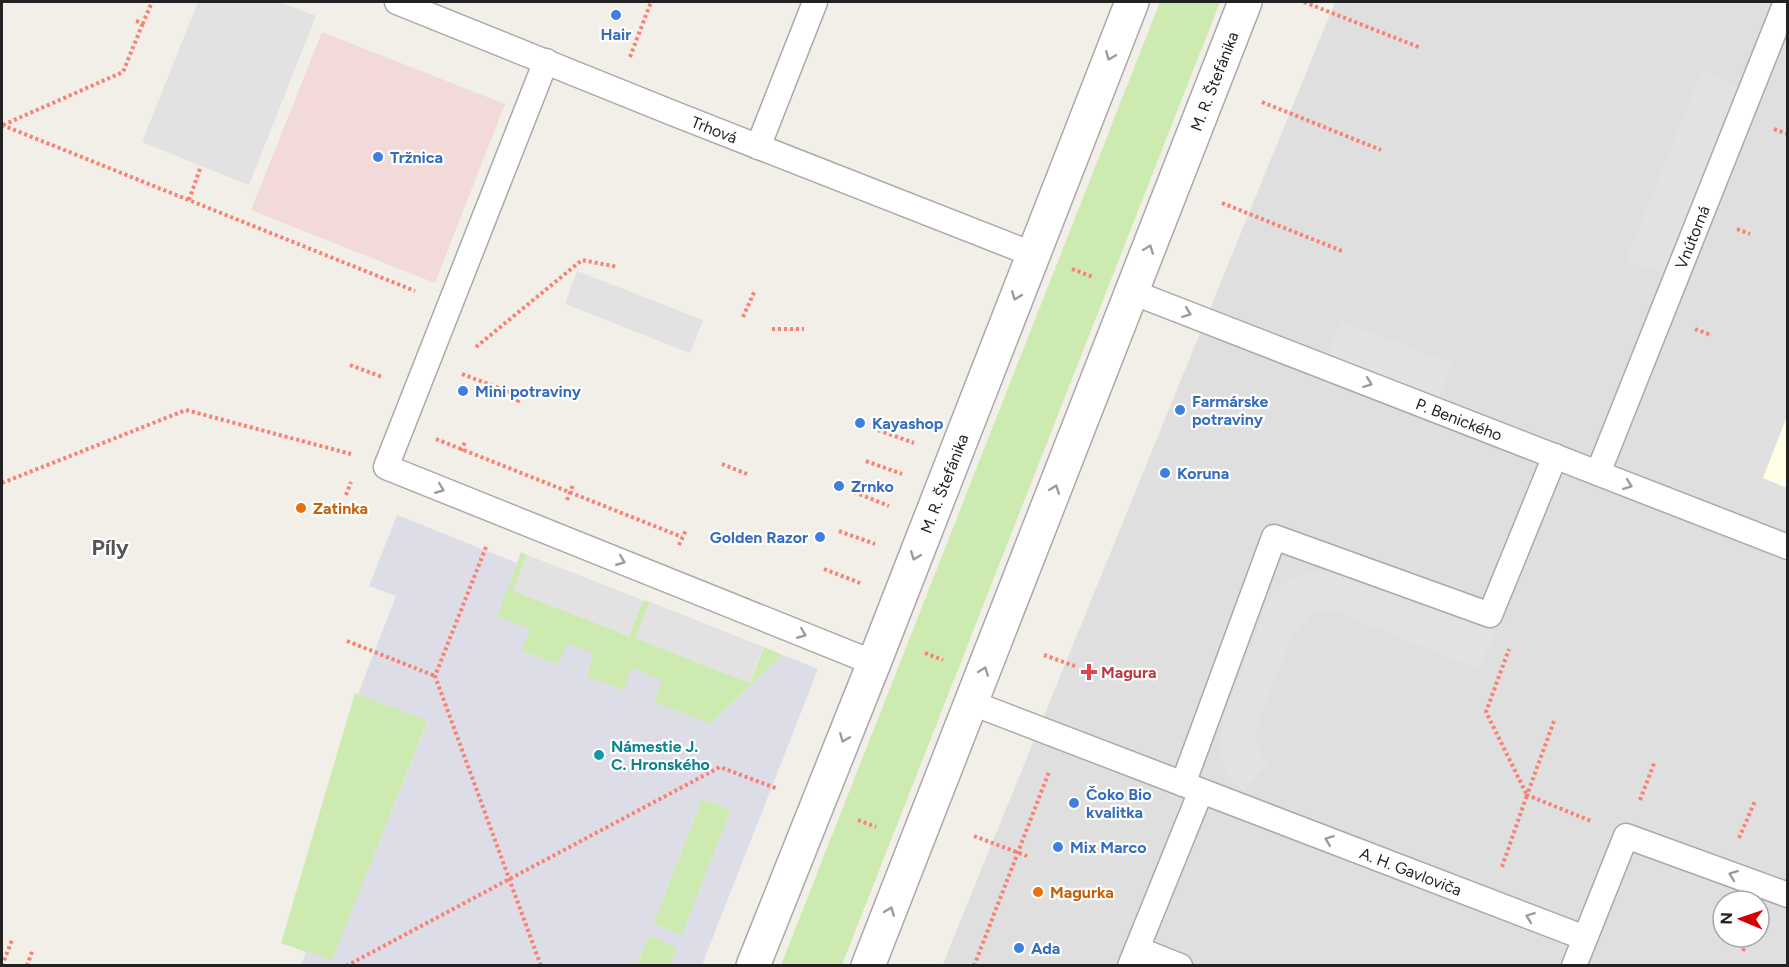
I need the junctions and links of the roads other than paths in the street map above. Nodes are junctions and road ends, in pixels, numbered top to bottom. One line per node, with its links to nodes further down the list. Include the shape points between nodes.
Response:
1 (397, 2): 6 (lane, Trhová)
2 (815, 2): 7 (lane)
3 (1132, 2): 8 (street, M. R. Štefánika, one-way to 8)
4 (1245, 2): 9 (street, M. R. Štefánika, one-way to 4)
5 (1786, 2): 11 (lane, Vnútorná)
6 (546, 61): 7 (lane, Trhová); 13 (lane, one-way to 13, via 386,467)
7 (758, 147): 8 (lane, Trhová)
8 (1032, 254): 13 (street, M. R. Štefánika, one-way to 13)
9 (1132, 292): 10 (lane, P. Benického, one-way to 10); 14 (street, M. R. Štefánika, one-way to 9)
10 (1555, 456): 11 (lane, P. Benického); 15 (lane, via 1490,615 1274,537)
11 (1598, 473): 12 (lane, P. Benického, one-way to 12)
12 (1788, 547)
13 (874, 663): 19 (street, M. R. Štefánika, one-way to 19)
14 (972, 703): 15 (lane, A. H. Gavloviča); 20 (street, M. R. Štefánika, one-way to 14)
15 (1192, 787): 17 (lane, A. H. Gavloviča, one-way to 15); 18 (lane)
16 (1788, 896): 17 (lane, one-way to 17, via 1626,836)
17 (1585, 938): 22 (lane)
18 (1133, 957): 21 (lane)
19 (753, 966)
20 (868, 966)
21 (1180, 966)
22 (1574, 966)

